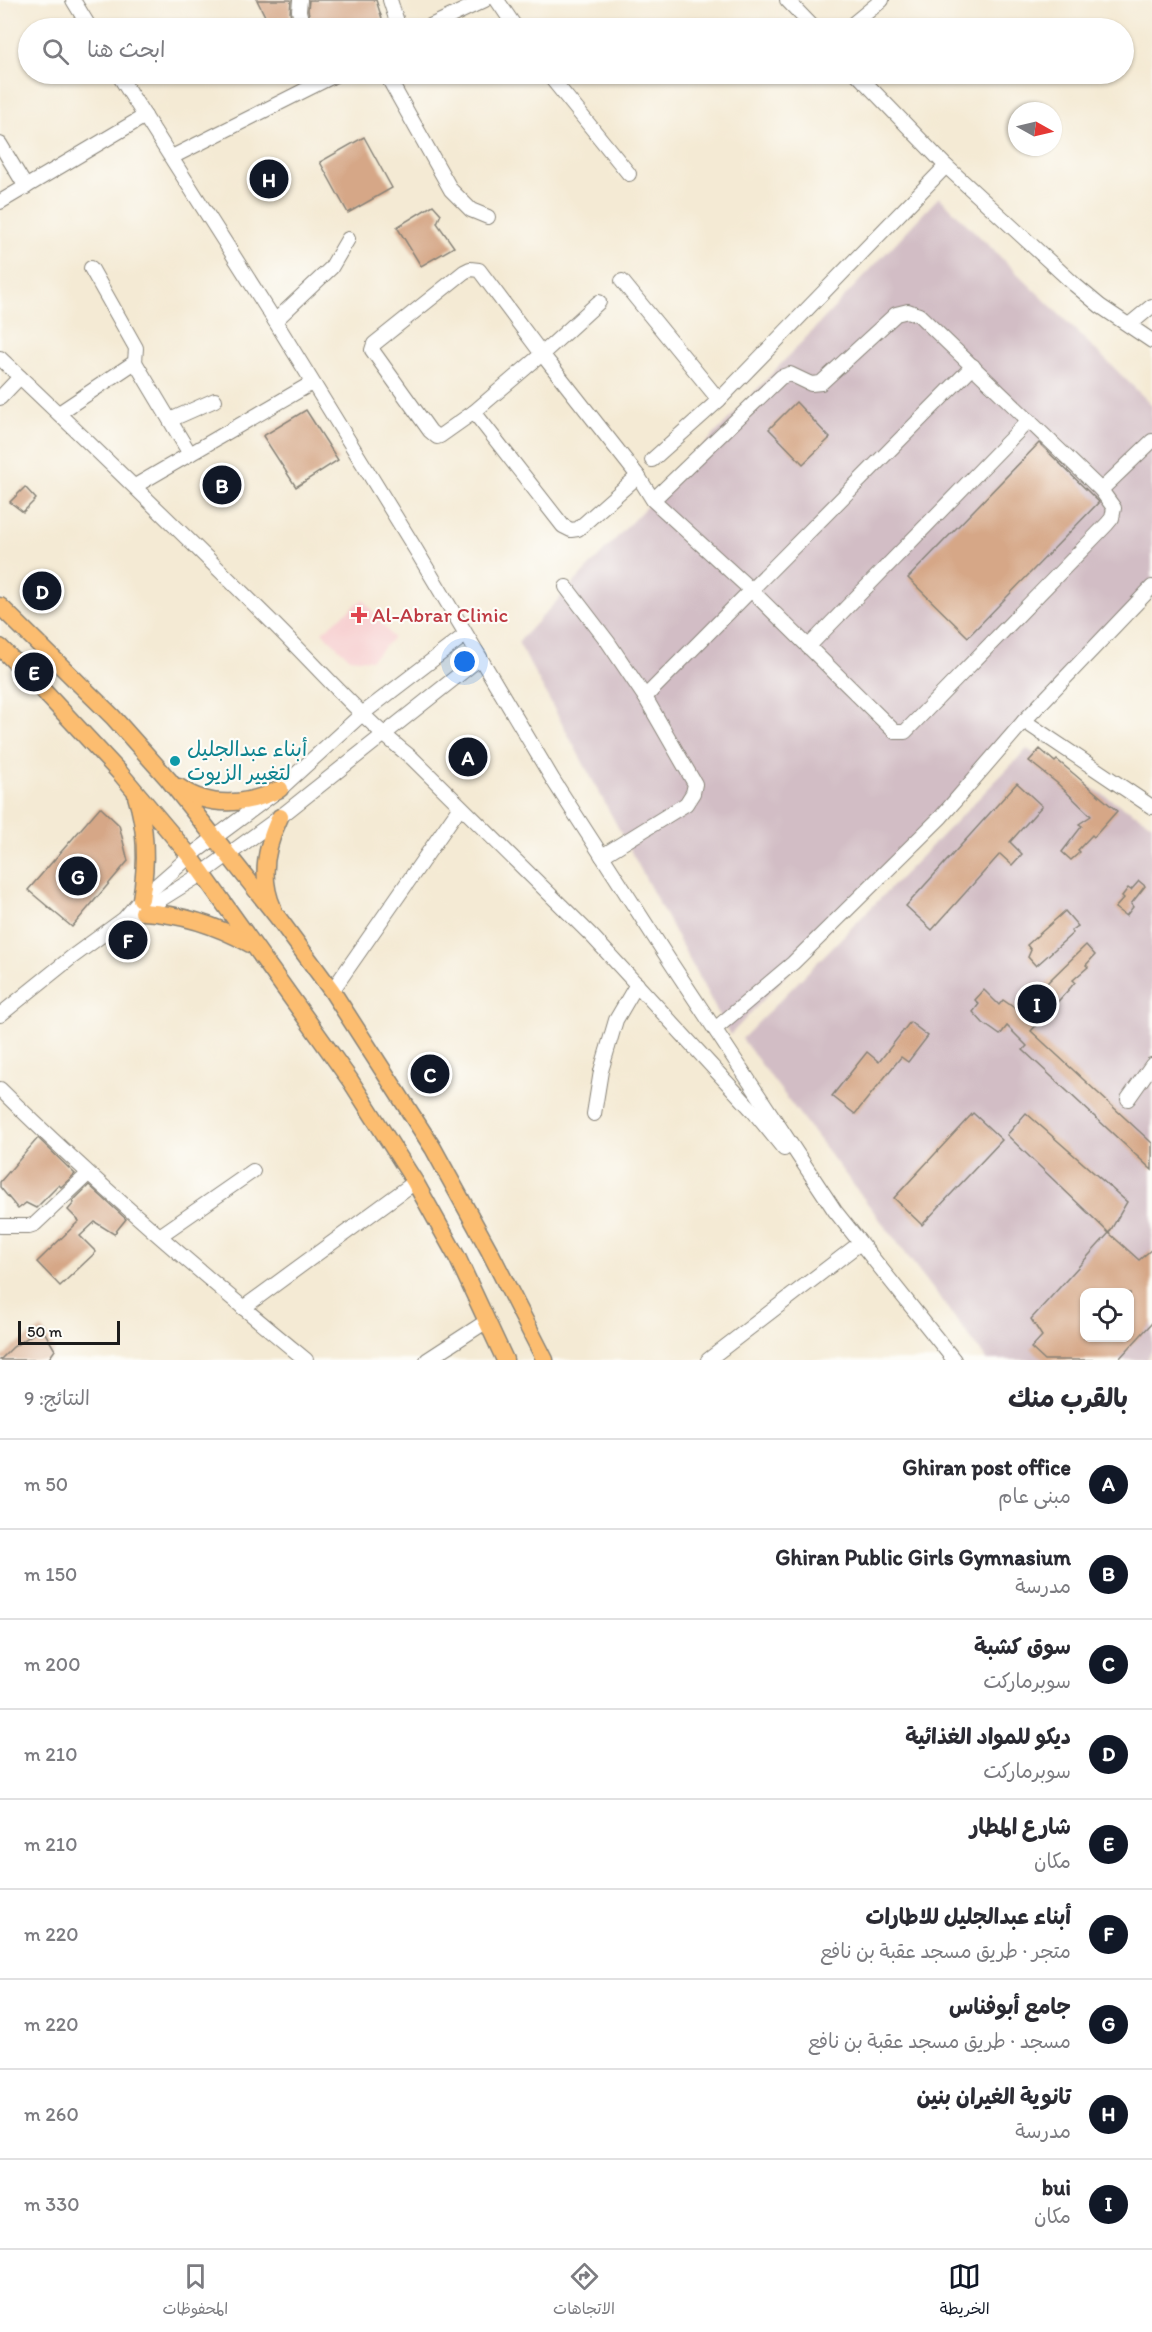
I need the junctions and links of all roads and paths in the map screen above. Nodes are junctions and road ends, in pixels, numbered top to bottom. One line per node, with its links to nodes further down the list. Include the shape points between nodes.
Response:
1 (73, 0): 8 (street)
2 (300, 0): 9 (street)
3 (390, 0): 10 (street)
4 (485, 0): 11 (street)
5 (497, 0): 12 (street)
6 (787, 0): 13 (street)
7 (882, 0): 14 (street)
8 (84, 18)
9 (301, 18)
10 (396, 18)
11 (447, 18)
12 (509, 18)
13 (804, 18)
14 (860, 18)
15 (124, 84): 20 (street)
16 (309, 84): 22 (street)
17 (392, 84): 27 (street, via 451,190 471,210)
18 (556, 84): 24 (street)
19 (867, 84): 23 (street)
20 (145, 116): 22 (street); 25 (street)
21 (0, 144): 25 (street)
22 (172, 157): 33 (street)
23 (946, 166): 34 (street, via 1075,285); 44 (street)
24 (629, 174)
25 (26, 187): 26 (street)
26 (0, 202)
27 (488, 217)
28 (348, 240): 33 (street, via 331,268)
29 (91, 268): 38 (street, via 136,348)
30 (622, 281): 44 (street)
31 (599, 302): 36 (street)
32 (1152, 306): 34 (street)
33 (275, 321): 41 (street)
34 (1129, 325): 35 (street)
35 (1152, 341)
36 (542, 354): 45 (street); 45 (street, via 475,269 464,272 373,346 373,353 433,435 441,436); 52 (street)
37 (0, 358): 40 (street)
38 (135, 362): 46 (street); 47 (street)
39 (973, 366): 48 (street); 55 (street, via 920,315 908,311 896,314 821,382 811,384 790,374 781,377); 58 (street)
40 (21, 377): 42 (street); 46 (street)
41 (312, 383): 50 (street); 60 (street)
42 (0, 398)
43 (215, 400): 47 (street)
44 (719, 400): 51 (street)
45 (474, 412): 52 (street, via 563,526 571,530 578,529)
46 (59, 414): 53 (street)
47 (170, 420): 50 (street)
48 (1029, 420): 54 (street); 62 (street)
49 (1152, 441): 54 (street)
50 (190, 454): 53 (street)
51 (652, 460)
52 (638, 476): 55 (street)
53 (135, 486): 65 (street)
54 (1101, 490): 62 (street, via 1114,508 1112,518 902,733 892,730)
55 (653, 500): 58 (street)
56 (566, 587): 64 (street)
57 (1152, 587): 66 (street)
58 (750, 589): 62 (street); 64 (street)
59 (0, 606): 68 (main road, via 113,717)
60 (465, 635): 63 (street); 65 (street)
61 (0, 647): 70 (main road)
62 (808, 647)
63 (480, 658): 67 (street); 77 (street)
64 (645, 697): 77 (street, via 695,784 693,793 686,804)
65 (362, 714): 67 (street); 69 (street)
66 (1024, 721): 72 (street); 85 (street, via 941,817 793,963)
67 (383, 735): 71 (street, via 412,758); 73 (street)
68 (168, 779): 69 (main road, via 197,797 222,802 248,801); 74 (main road)
69 (280, 789): 74 (street)
70 (135, 792): 76 (main road); 79 (main road, via 146,853)
71 (460, 807): 82 (street); 83 (street)
72 (1152, 807)
73 (280, 817): 75 (street); 80 (main road, via 271,836 265,879)
74 (214, 838): 75 (main road); 76 (street)
75 (228, 855): 78 (street); 80 (main road)
76 (190, 856): 78 (main road); 79 (street)
77 (602, 856): 85 (street)
78 (203, 873): 79 (street); 81 (main road)
79 (142, 905): 81 (main road, via 208,924); 84 (street)
80 (279, 919): 83 (main road)
81 (252, 946): 92 (main road, via 350,1080)
82 (637, 984): 89 (street, via 616,1020); 93 (street, via 754,1112)
83 (332, 992): 102 (main road, via 433,1148)
84 (0, 1015)
85 (715, 1029): 93 (street)
86 (1152, 1065): 88 (street)
87 (0, 1089): 91 (street)
88 (1128, 1099)
89 (594, 1114)
90 (253, 1171): 95 (street)
91 (88, 1174): 94 (street, via 35,1224); 95 (street)
92 (416, 1182): 97 (street); 98 (main road)
93 (835, 1211): 96 (street)
94 (0, 1226)
95 (161, 1235): 97 (street)
96 (860, 1242): 103 (street); 104 (street)
97 (243, 1308): 99 (street)
98 (487, 1321): 100 (street); 101 (main road)
99 (306, 1360)
100 (427, 1360)
101 (506, 1360)
102 (545, 1360)
103 (708, 1360)
104 (954, 1360)

